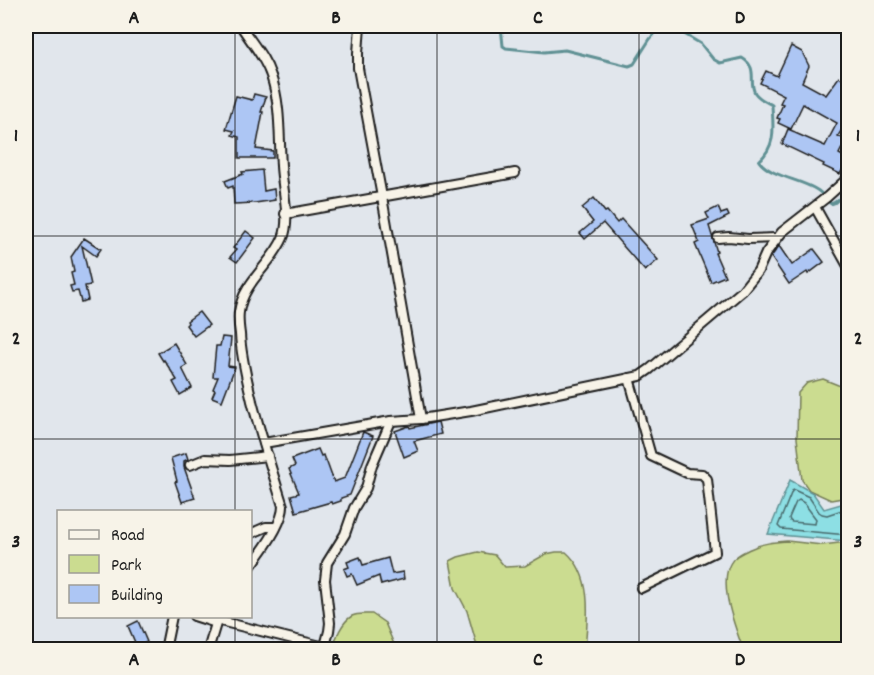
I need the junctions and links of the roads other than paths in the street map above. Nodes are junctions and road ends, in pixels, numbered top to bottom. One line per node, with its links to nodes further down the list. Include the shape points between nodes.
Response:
1 (241, 26): 7 (street, via 273,81)
2 (360, 26): 5 (street, via 358,68)
3 (515, 173): 5 (street)
4 (849, 178): 6 (street)
5 (382, 197): 7 (street); 12 (street)
6 (815, 207): 9 (street); 10 (street)
7 (285, 214): 14 (street, via 283,238 250,286 238,314 242,359)
8 (718, 238): 9 (street)
9 (776, 238): 11 (street, via 742,291 650,369)
10 (849, 266)
11 (629, 378): 12 (street); 20 (street, via 651,456 707,479 715,552)
12 (421, 419): 13 (street)
13 (391, 421): 14 (street); 23 (street, via 366,488 327,562 330,623)
14 (264, 443): 15 (street)
15 (268, 456): 16 (street, via 205,459); 17 (street, via 283,506)
16 (190, 465)
17 (276, 527): 18 (street); 19 (street)
18 (252, 533)
19 (252, 564)
20 (641, 588)
21 (172, 618): 24 (street)
22 (217, 620): 23 (street); 25 (street)
23 (325, 648)
24 (165, 650)
25 (208, 650)

